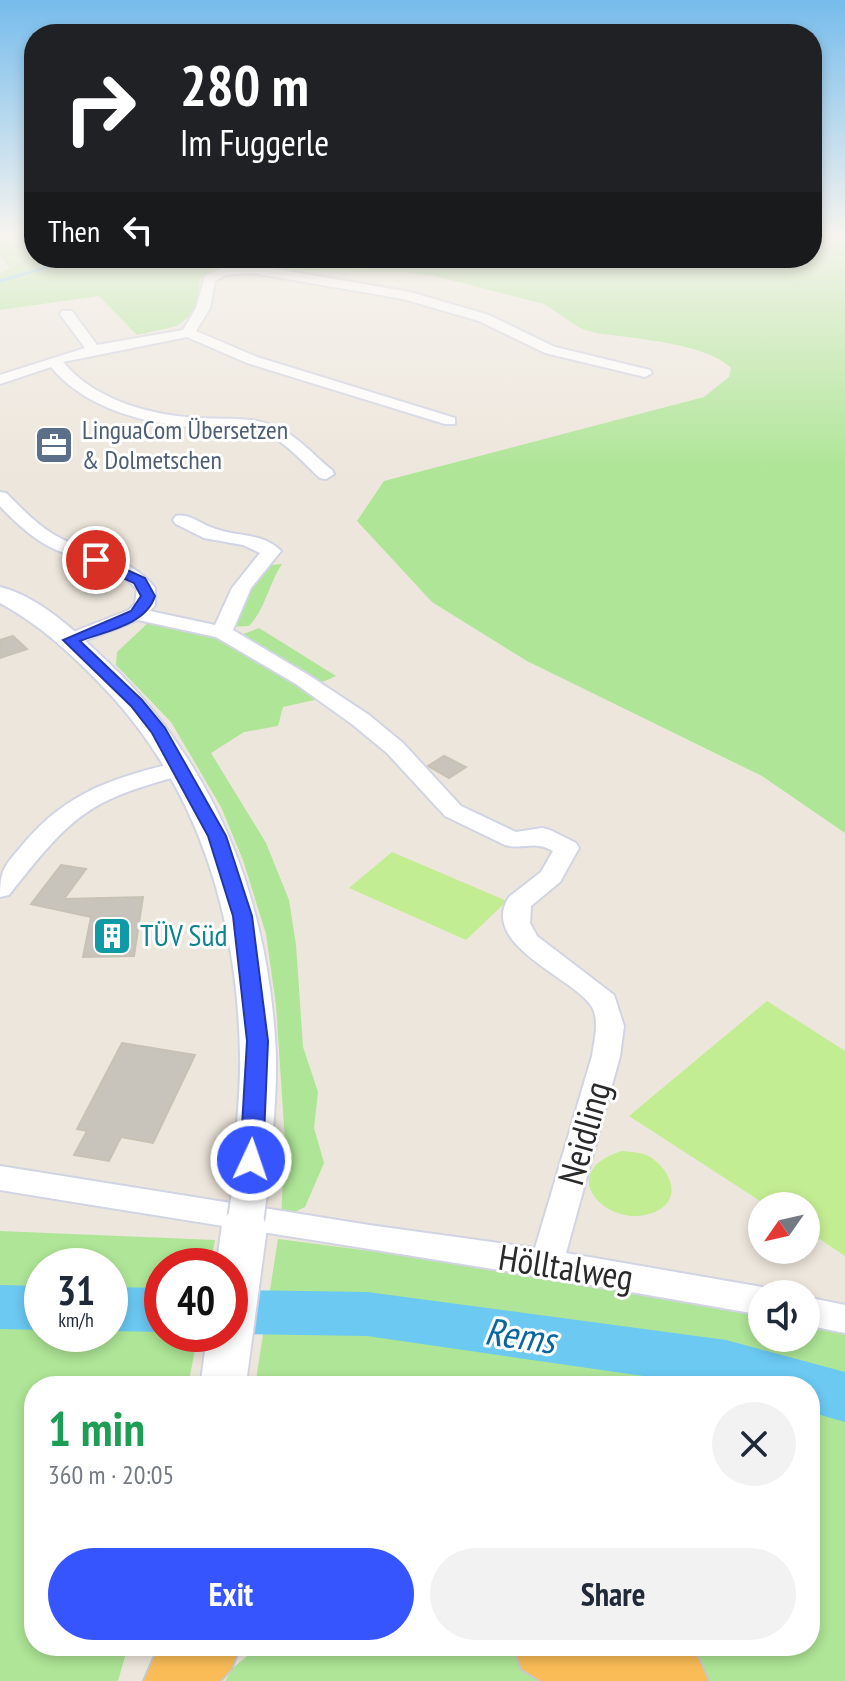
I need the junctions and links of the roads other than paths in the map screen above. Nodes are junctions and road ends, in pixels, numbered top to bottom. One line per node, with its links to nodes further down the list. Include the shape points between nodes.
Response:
1 (200, 313): 4 (street)
2 (468, 313): 9 (street, via 550,350)
3 (67, 314): 5 (street)
4 (188, 333): 5 (street); 11 (street, via 252,360)
5 (93, 349): 6 (street)
6 (54, 361): 8 (street); 12 (street, via 74,382 130,409 165,419 269,429)
7 (0, 363): 8 (street)
8 (20, 372): 10 (street)
9 (645, 373)
10 (0, 380)
11 (450, 421)
12 (326, 474)
13 (0, 497): 16 (street, via 56,544 140,581 148,596)
14 (182, 520): 17 (street, via 210,534 272,551 242,586)
15 (0, 594): 18 (street)
16 (136, 614): 17 (street); 18 (street)
17 (222, 632): 22 (street, Neidling, via 361,720 395,748 453,811 513,840 542,835 567,848 551,877 518,903 517,923 527,941 604,1002 610,1026)
18 (70, 640): 19 (street, via 136,703)
19 (182, 768): 20 (street, via 120,786 72,809); 26 (street, bridge, via 217,836 242,916 257,1041 250,1189)
20 (0, 889)
21 (0, 1178): 22 (street, Hölltalweg)
22 (547, 1263): 23 (street, Hölltalweg)
23 (748, 1299)
24 (820, 1314): 25 (street)
25 (845, 1319)
26 (224, 1376)
27 (173, 1656): 31 (street)
28 (199, 1656): 32 (highway)
29 (560, 1656): 33 (highway)
30 (646, 1656): 34 (highway)
31 (167, 1681)
32 (177, 1681)
33 (599, 1681)
34 (675, 1681)

